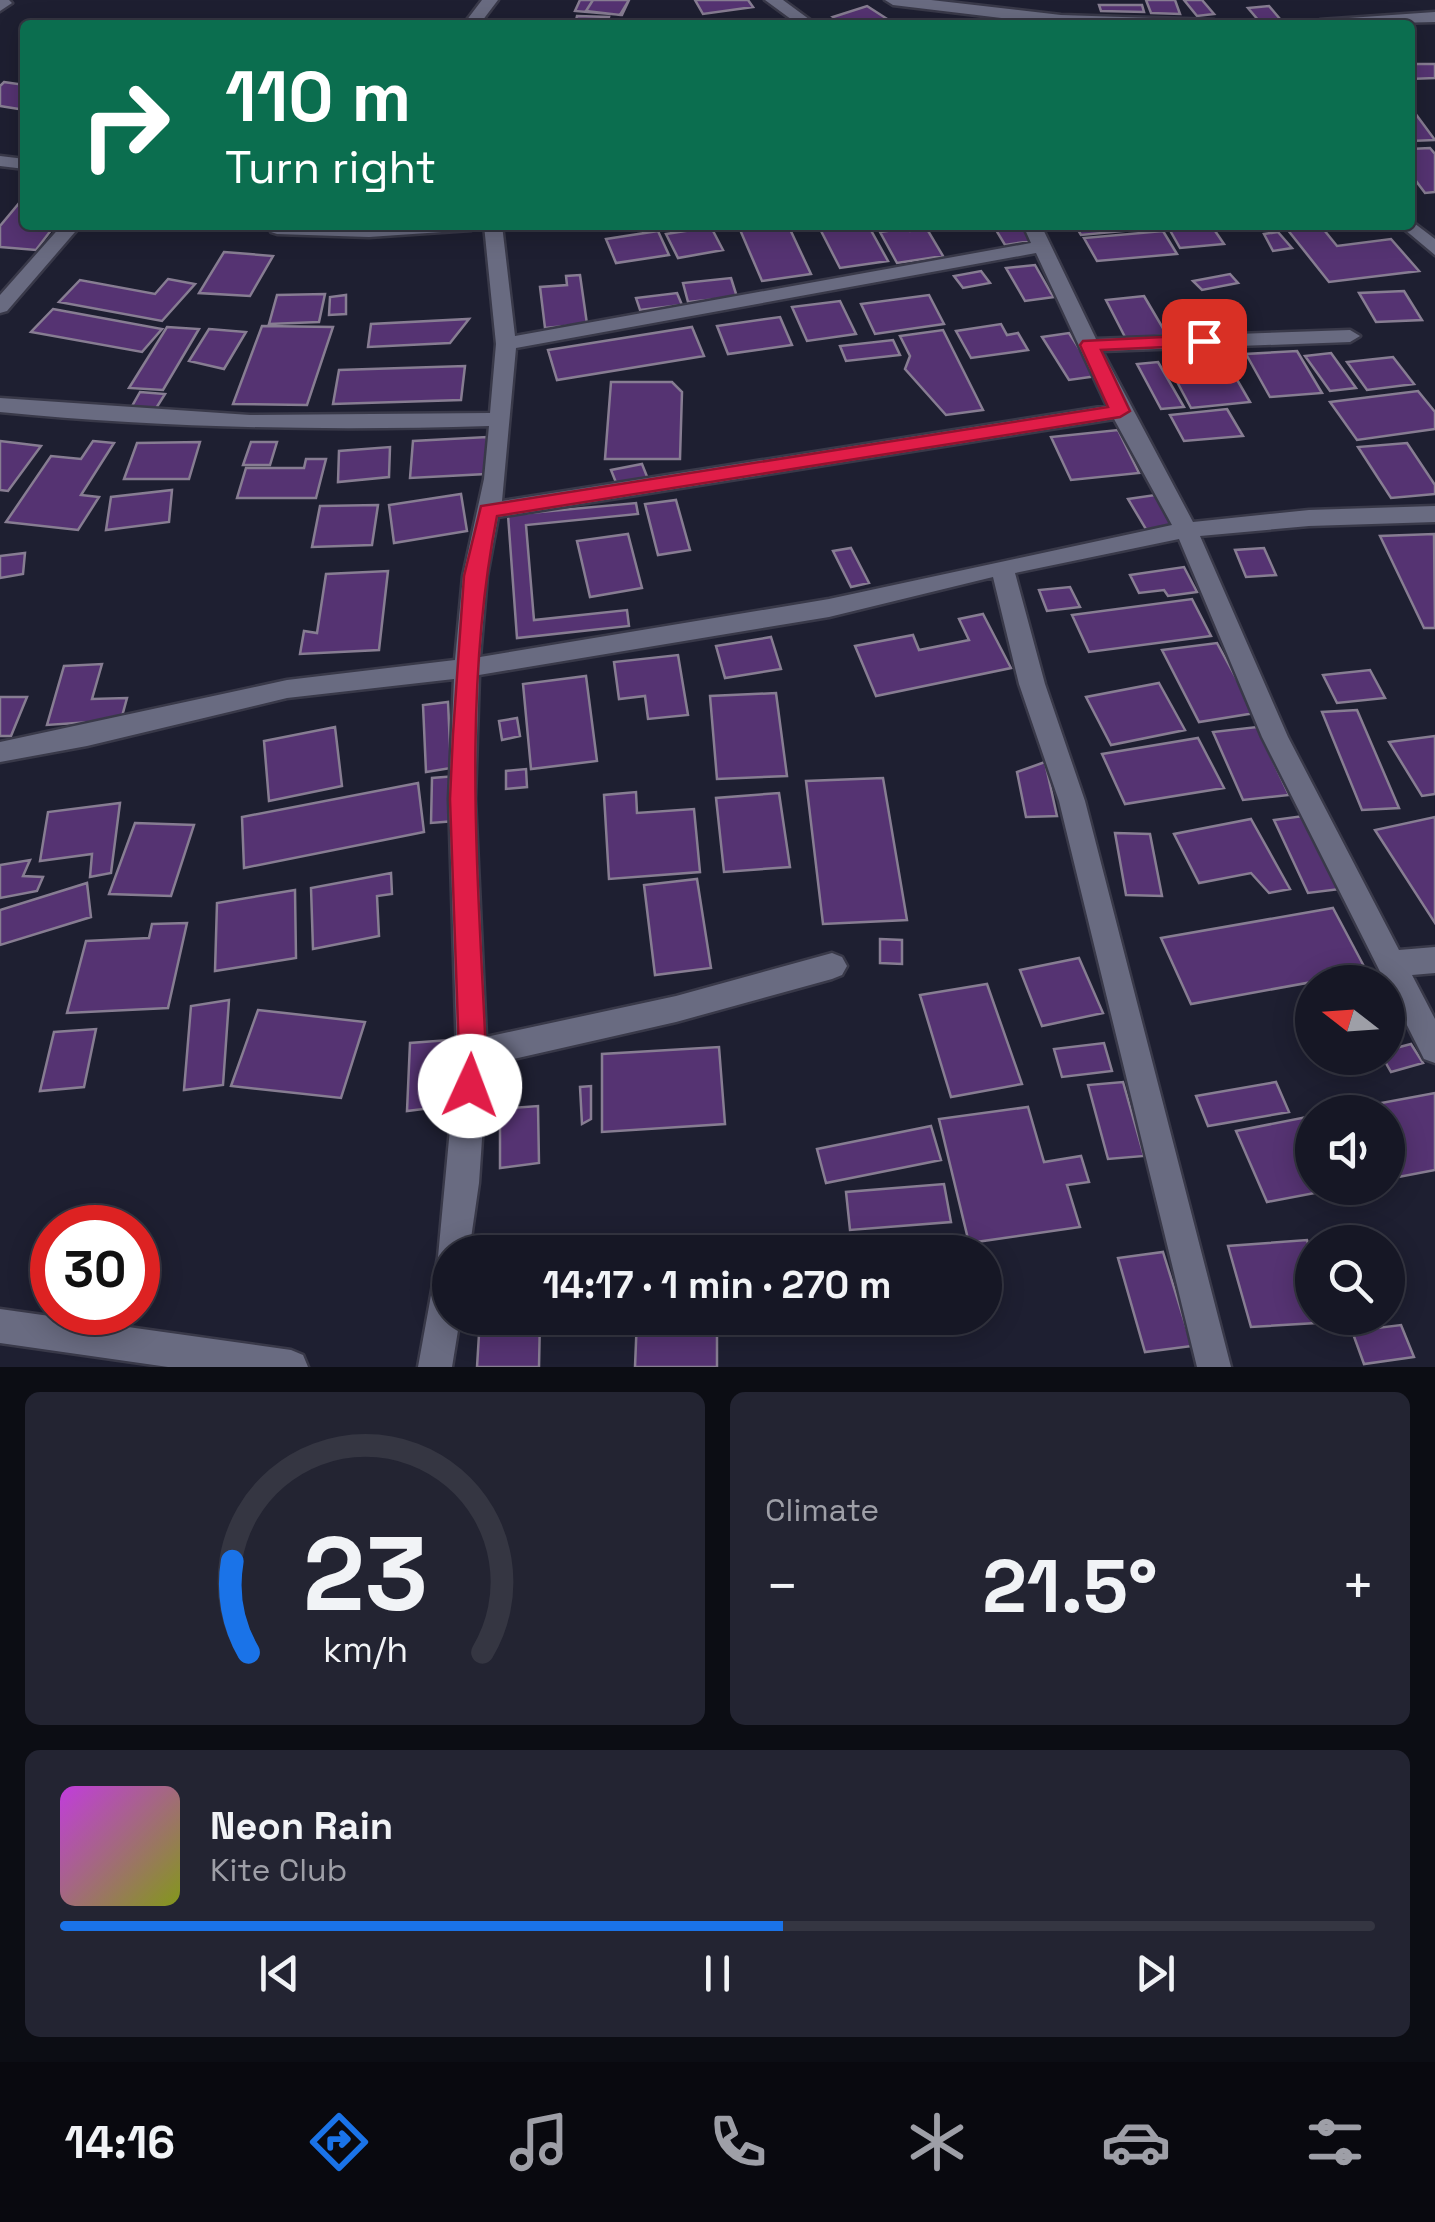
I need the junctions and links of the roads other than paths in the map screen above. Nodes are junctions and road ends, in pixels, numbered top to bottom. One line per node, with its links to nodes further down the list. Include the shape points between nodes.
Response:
1 (490, 0): 7 (street)
2 (773, 0): 8 (street)
3 (893, 0): 9 (street)
4 (1389, 0): 6 (street)
5 (1435, 17): 6 (street)
6 (1417, 19): 10 (street); 11 (street)
7 (475, 20)
8 (802, 20)
9 (1061, 20)
10 (1401, 20)
11 (1435, 32)
12 (1415, 229): 16 (street)
13 (68, 230): 17 (street)
14 (494, 230): 19 (street)
15 (1038, 236): 19 (street); 20 (street)
16 (1435, 250)
17 (0, 307)
18 (1350, 336): 20 (street)
19 (506, 344): 23 (street)
20 (1089, 345): 22 (street)
21 (0, 404): 23 (street, via 317,425)
22 (1120, 411): 24 (street); 26 (street)
23 (500, 419): 24 (street)
24 (488, 511): 28 (street, via 474,576)
25 (1435, 514): 26 (street)
26 (1186, 530): 27 (street); 31 (street, via 1276,737)
27 (1002, 566): 28 (street, via 829,608); 40 (street, via 1072,801)
28 (467, 668): 29 (street, via 287,689); 34 (street, via 462,799)
29 (0, 752)
30 (1435, 960): 31 (street)
31 (1392, 964): 33 (street)
32 (832, 966): 34 (street)
33 (1435, 1049)
34 (472, 1054): 35 (street)
35 (455, 1235)
36 (0, 1326): 38 (street)
37 (440, 1335): 39 (street)
38 (292, 1367)
39 (435, 1367)
40 (1214, 1367)

